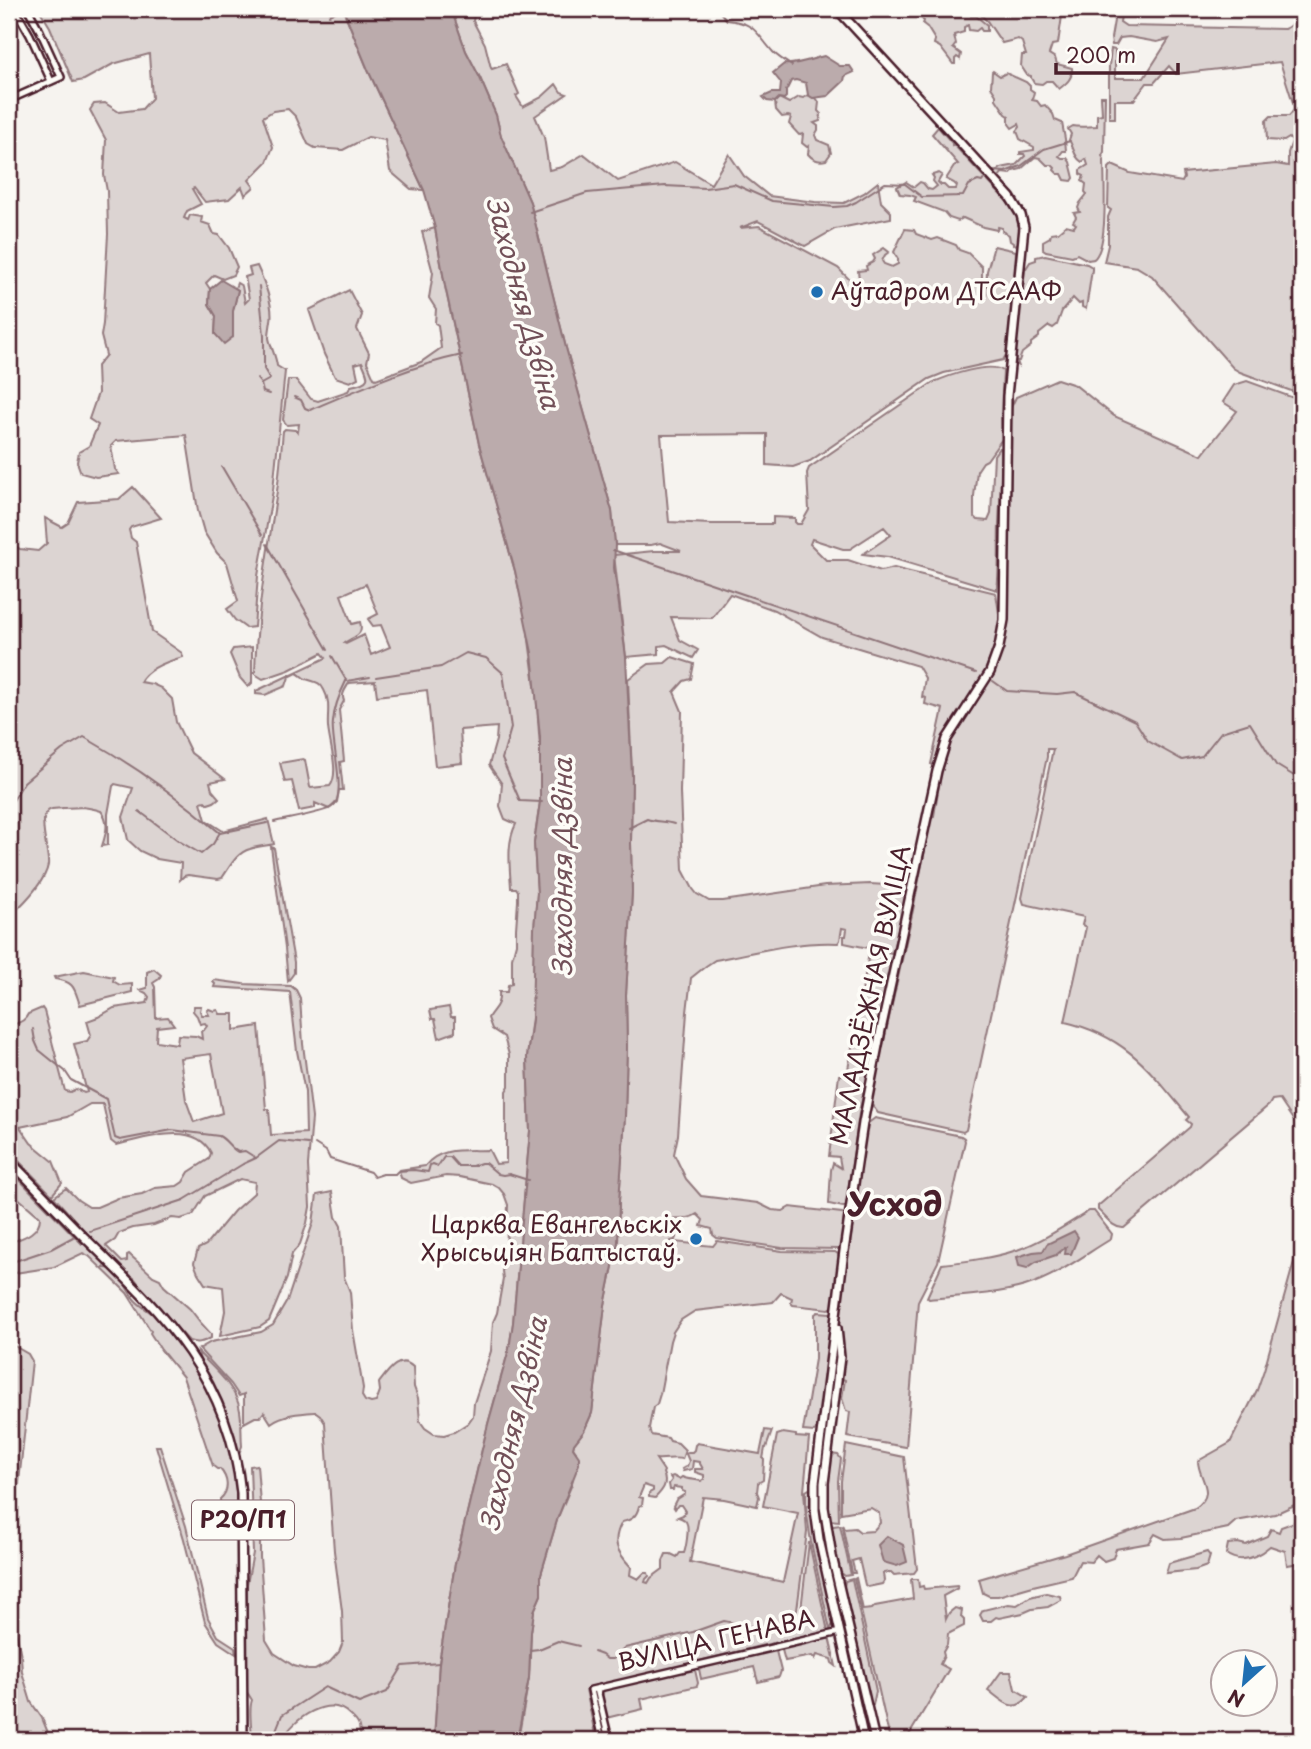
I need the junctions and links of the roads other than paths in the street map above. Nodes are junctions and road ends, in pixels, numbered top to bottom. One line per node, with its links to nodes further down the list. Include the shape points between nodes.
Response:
1 (15, 9): 4 (street)
2 (28, 9): 4 (street, via 61,77)
3 (837, 9): 7 (main road, МАЛАДЗЁЖНАЯ ВУЛІЦА, via 1010,197 1024,227 1007,396 1004,620 990,672 947,739 937,771 865,1113)
4 (51, 81): 5 (street)
5 (9, 100)
6 (9, 1160): 11 (main road, Р20/П1, via 165,1319 205,1375 229,1432 242,1501)
7 (837, 1312): 8 (main road, МАЛАДЗЁЖНАЯ ВУЛІЦА, via 840,1357 824,1507); 9 (main road, МАЛАДЗЁЖНАЯ ВУЛІЦА, via 815,1510)
8 (850, 1629): 9 (main road, ВУЛІЦА ГЕНАВА); 15 (main road, МАЛАДЗЁЖНАЯ ВУЛІЦА)
9 (839, 1632): 10 (street, ВУЛІЦА ГЕНАВА); 14 (main road, МАЛАДЗЁЖНАЯ ВУЛІЦА)
10 (594, 1690): 12 (street); 13 (street)
11 (243, 1740)
12 (602, 1740)
13 (609, 1740)
14 (864, 1740)
15 (875, 1740)

